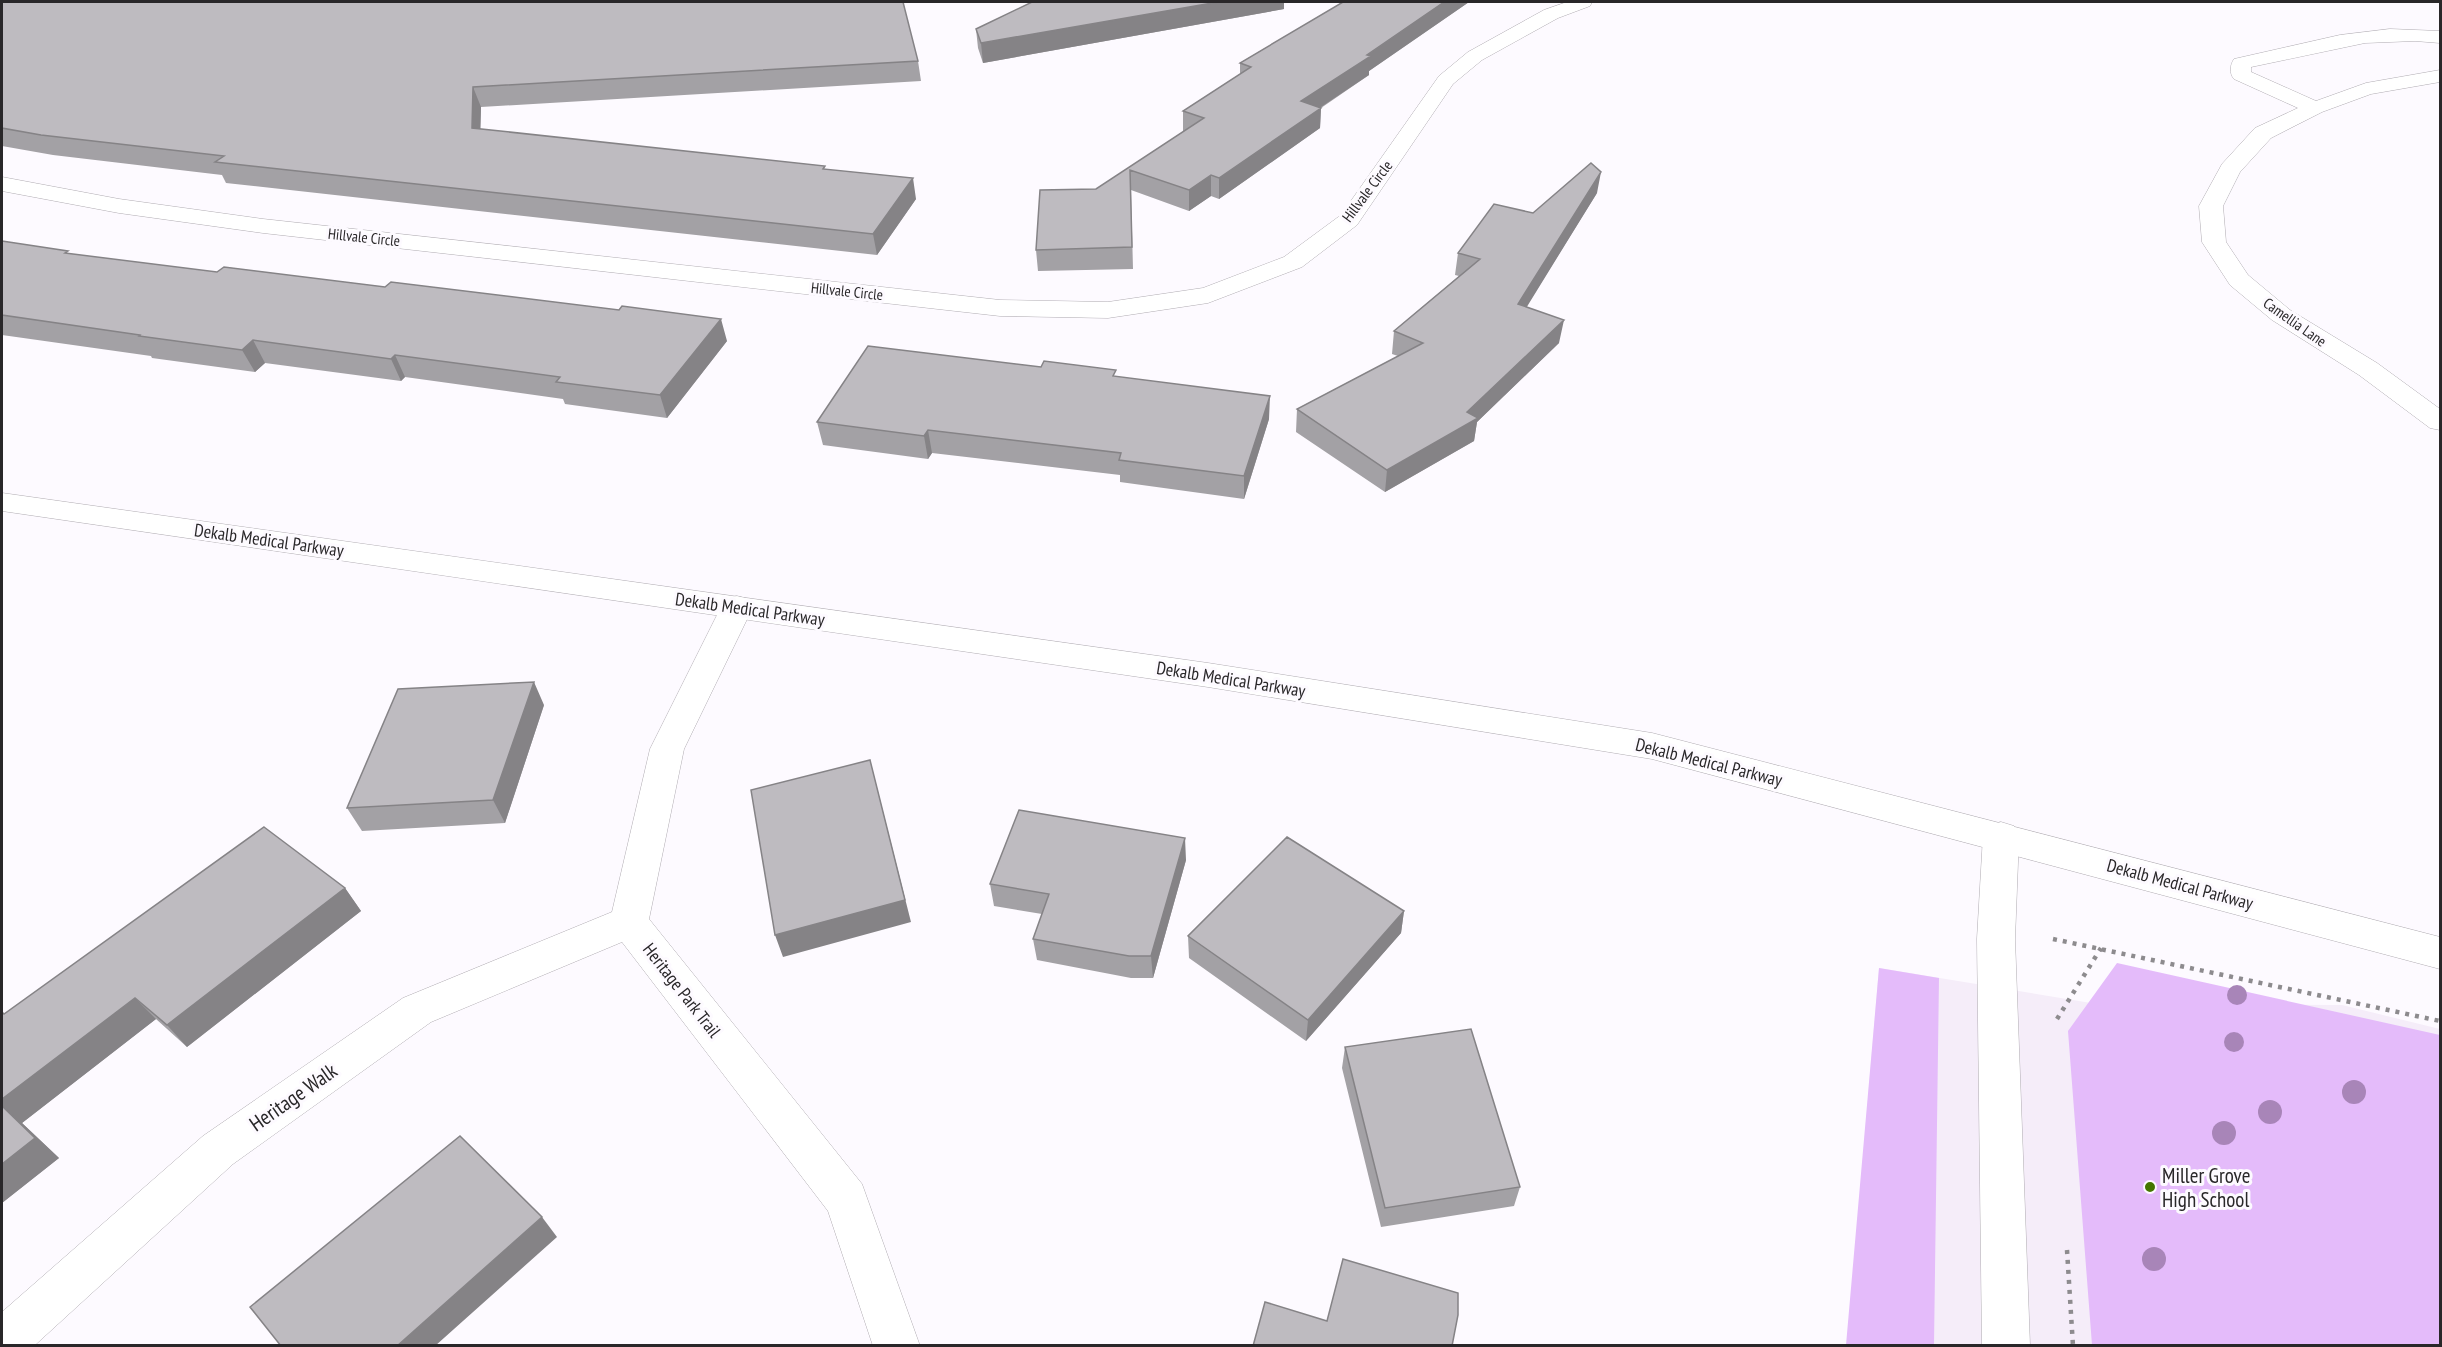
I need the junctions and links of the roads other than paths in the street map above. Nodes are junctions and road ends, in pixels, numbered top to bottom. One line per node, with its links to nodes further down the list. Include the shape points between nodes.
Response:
1 (1583, 2): 5 (street, Hillvale Circle, via 1475,56 1446,80 1349,220 1293,262 1208,296 1108,310 1000,308 287,228 119,206)
2 (2440, 37): 4 (street, via 2407,34 2328,42 2241,63 2241,75)
3 (2440, 76): 4 (street, Camellia Lane, via 2366,89)
4 (2315, 108): 6 (street, Camellia Lane, via 2263,133 2230,169 2211,206 2214,242 2239,280 2280,315 2368,369)
5 (2, 184)
6 (2440, 422)
7 (2, 502): 8 (street, Dekalb Medical Parkway)
8 (737, 608): 9 (street, Dekalb Medical Parkway, via 1208,675 1652,746); 10 (street, via 667,749)
9 (2001, 836): 11 (street, Dekalb Medical Parkway); 14 (street, via 1996,939)
10 (629, 922): 12 (street, Heritage Walk, via 417,1010 218,1150); 13 (street, Heritage Park Trail, via 846,1199)
11 (2440, 953)
12 (2, 1343)
13 (897, 1346)
14 (2006, 1346)

